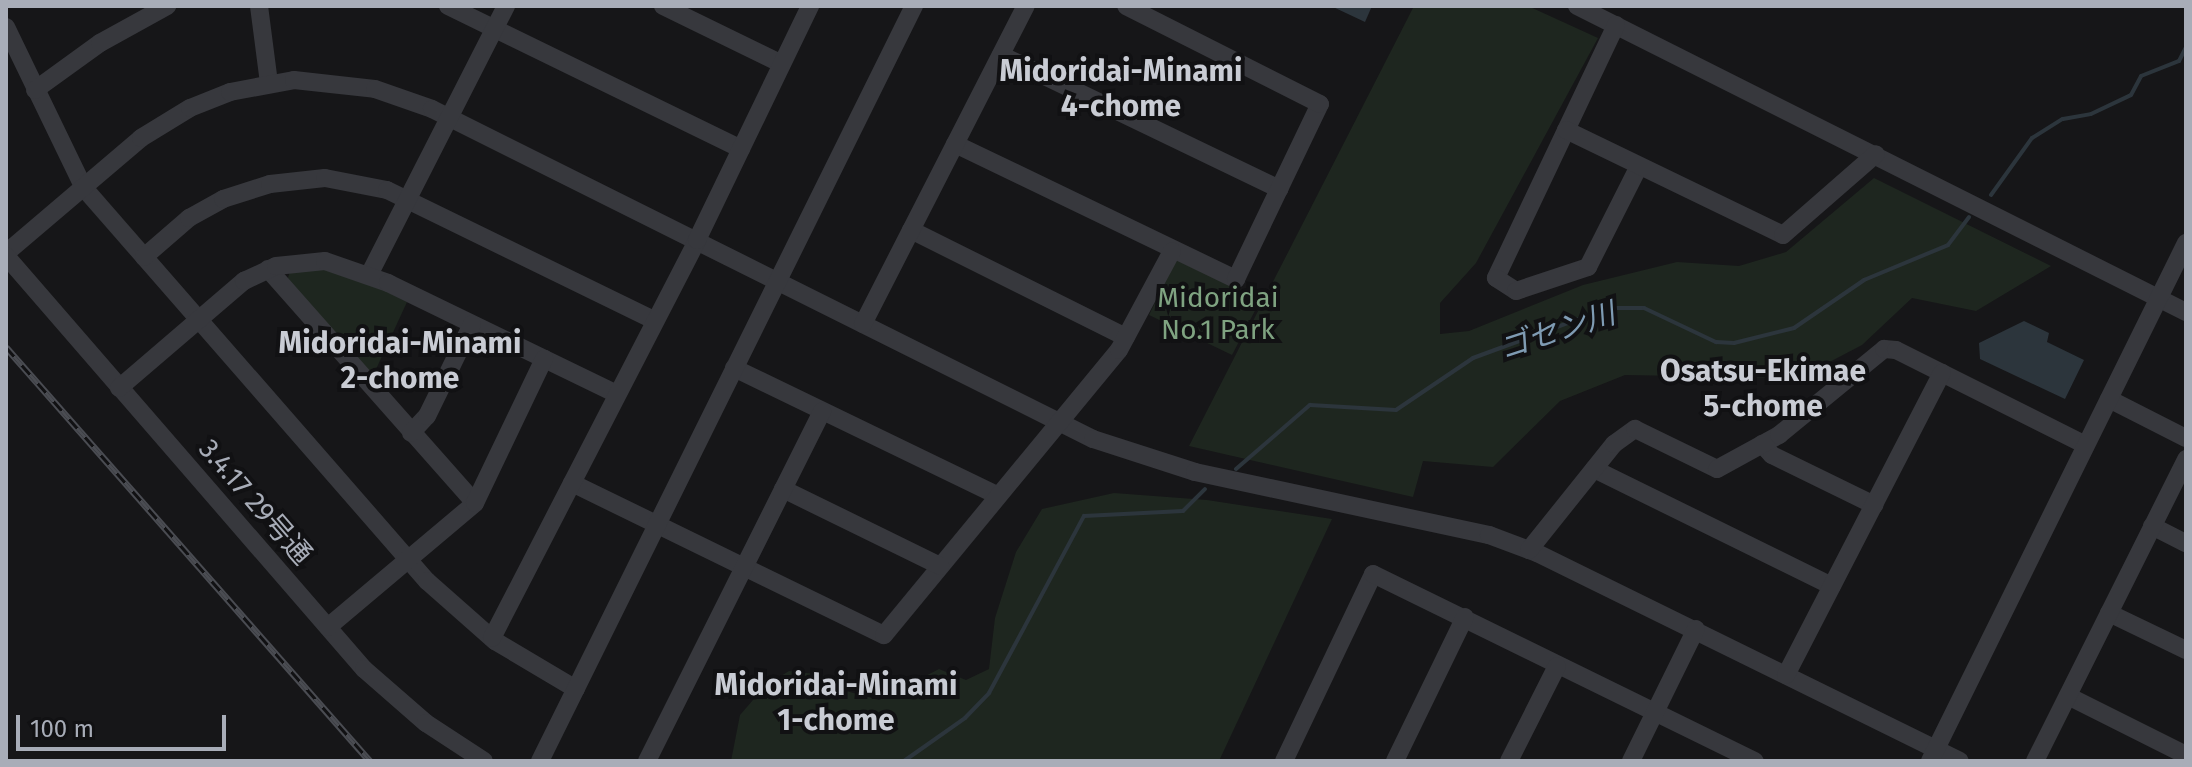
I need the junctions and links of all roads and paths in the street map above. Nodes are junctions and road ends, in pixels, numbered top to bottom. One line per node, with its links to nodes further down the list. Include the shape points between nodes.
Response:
1 (167, 6): 17 (street, via 100,43)
2 (259, 6): 16 (street)
3 (448, 6): 13 (street)
4 (506, 6): 13 (street)
5 (663, 6): 15 (street)
6 (810, 6): 15 (street)
7 (914, 6): 35 (street)
8 (1026, 6): 14 (street)
9 (1126, 6): 25 (street, via 1320,104)
10 (1577, 6): 11 (street)
11 (1616, 25): 19 (street); 22 (street)
12 (6, 27): 17 (street)
13 (495, 29): 18 (street); 21 (street)
14 (1001, 55): 20 (street); 25 (street)
15 (782, 64): 21 (street)
16 (269, 83): 18 (street, via 311,79 354,84 397,95); 24 (street, via 230,92 174,116)
17 (35, 90): 24 (street)
18 (451, 119): 26 (street); 28 (street)
19 (1566, 130): 23 (street); 23 (street, via 1496,278 1516,291 1588,267)
20 (955, 144): 27 (street); 30 (street)
21 (741, 149): 28 (street)
22 (1876, 154): 23 (street, via 1783,235); 36 (street)
23 (1639, 166)
24 (84, 188): 31 (street); 32 (street)
25 (1279, 189): 30 (street, via 1236,279)
26 (408, 200): 32 (street, via 360,183 325,178 270,184 205,208); 34 (street); 39 (street)
27 (911, 230): 41 (street); 42 (street)
28 (697, 240): 35 (street); 39 (street)
29 (2186, 243): 36 (street)
30 (1172, 251): 42 (street)
31 (6, 254): 46 (street, 3.4.17 29号通)
32 (144, 257): 38 (street)
33 (268, 269): 34 (street, via 325,261); 38 (street, via 229,291); 51 (street)
34 (369, 275): 40 (street)
35 (778, 279): 41 (street); 44 (street)
36 (2159, 299): 37 (street); 48 (street)
37 (2186, 312)
38 (199, 318): 46 (street); 66 (street)
39 (655, 321): 47 (street)
40 (472, 324): 43 (street); 51 (street, via 427,416)
41 (863, 324): 50 (street)
42 (1126, 337): 50 (street)
43 (544, 359): 47 (street); 60 (street)
44 (734, 368): 49 (street); 62 (street)
45 (1942, 373): 53 (street, via 1896,350 1875,352); 54 (street); 61 (street)
46 (119, 388): 72 (street, 3.4.17 29号通)
47 (617, 394): 57 (street)
48 (2109, 399): 52 (street); 54 (street)
49 (822, 411): 58 (street); 59 (street)
50 (1057, 421): 59 (street); 65 (street, via 1093,439 1195,472 1489,535)
51 (411, 433): 60 (street)
52 (2186, 438)
53 (1762, 444): 56 (street, via 1717,469 1635,429); 61 (street, via 1772,455)
54 (2086, 445): 81 (street)
55 (2186, 459): 63 (street)
56 (1594, 469): 65 (street); 69 (street)
57 (572, 483): 62 (street); 74 (street)
58 (783, 489): 67 (street); 68 (street)
59 (997, 495): 67 (street)
60 (475, 503): 66 (street)
61 (1874, 505): 69 (street)
62 (657, 525): 68 (street); 78 (street)
63 (2152, 526): 64 (street); 70 (street)
64 (2186, 543)
65 (1529, 550): 73 (street)
66 (409, 560): 72 (street); 74 (street, via 465,619)
67 (940, 566): 68 (street, via 884,635)
68 (744, 567): 86 (street)
69 (1832, 586): 77 (street)
70 (2109, 613): 75 (street); 79 (street)
71 (1465, 617): 76 (street); 87 (street, via 1373,574); 88 (street)
72 (328, 627): 84 (street, 3.4.17 29号通, via 407,708)
73 (1696, 629): 77 (street); 80 (street)
74 (492, 638): 78 (street)
75 (2186, 650)
76 (1557, 666): 80 (street); 89 (street)
77 (1786, 675): 81 (street)
78 (576, 689): 85 (street)
79 (2068, 696): 82 (street); 92 (street)
80 (1655, 712): 83 (street); 90 (street)
81 (1933, 755): 91 (street)
82 (2186, 755)
83 (1747, 759)
84 (484, 761)
85 (540, 761)
86 (647, 761)
87 (1284, 761)
88 (1395, 761)
89 (1509, 761)
90 (1631, 761)
91 (1960, 761)
92 (2035, 761)

